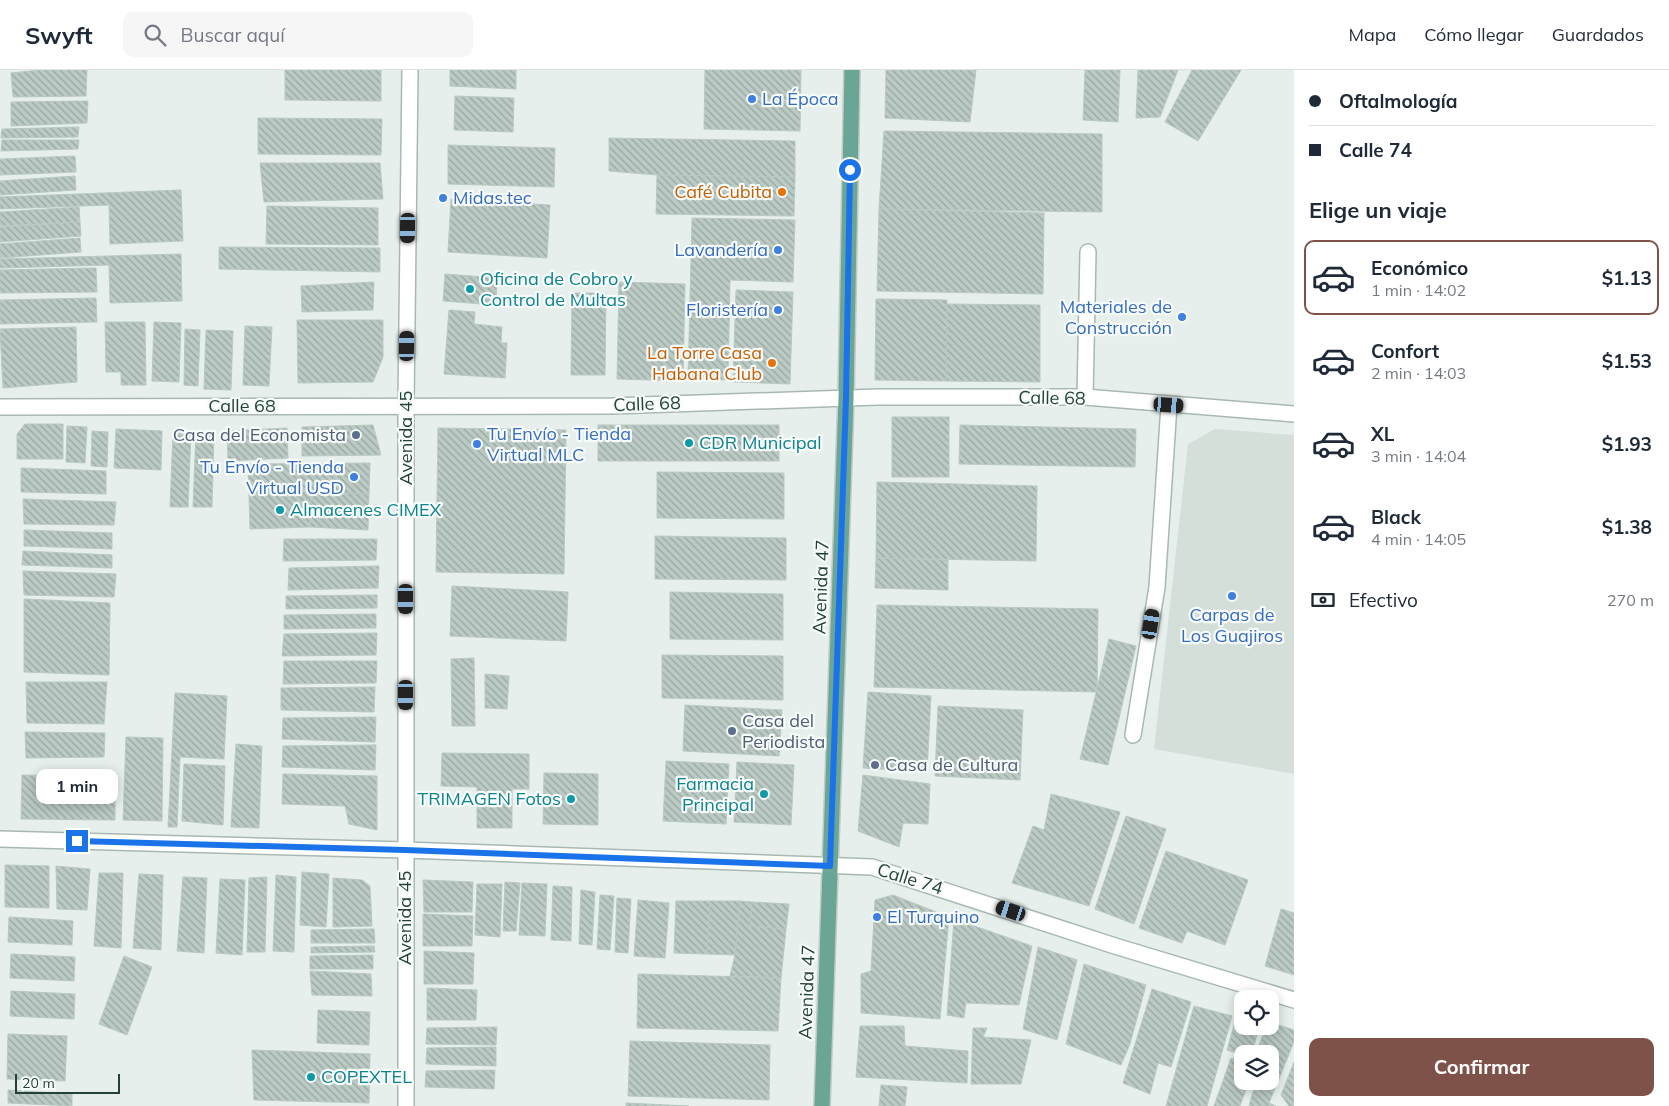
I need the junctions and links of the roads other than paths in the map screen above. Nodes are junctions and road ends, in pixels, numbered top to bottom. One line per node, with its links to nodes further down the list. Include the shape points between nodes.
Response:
1 (410, 70): 6 (street, Avenida 45)
2 (852, 70): 5 (main road, Avenida 47)
3 (1088, 252): 4 (street)
4 (1084, 397): 5 (street, Calle 68); 7 (street, Calle 68)
5 (846, 399): 6 (street, Calle 68, via 612,406); 13 (main road, Avenida 47)
6 (406, 405): 8 (street, Calle 68); 12 (street, Avenida 45)
7 (1169, 405): 9 (street, Calle 68); 10 (street, via 1157,586)
8 (0, 407)
9 (1294, 414)
10 (1134, 735)
11 (0, 839): 12 (street, Calle 74)
12 (405, 850): 13 (street, Calle 74); 15 (street, Avenida 45)
13 (830, 866): 14 (street, Calle 74, via 872,867); 16 (main road, Avenida 47)
14 (1294, 1000)
15 (406, 1106)
16 (822, 1106)

